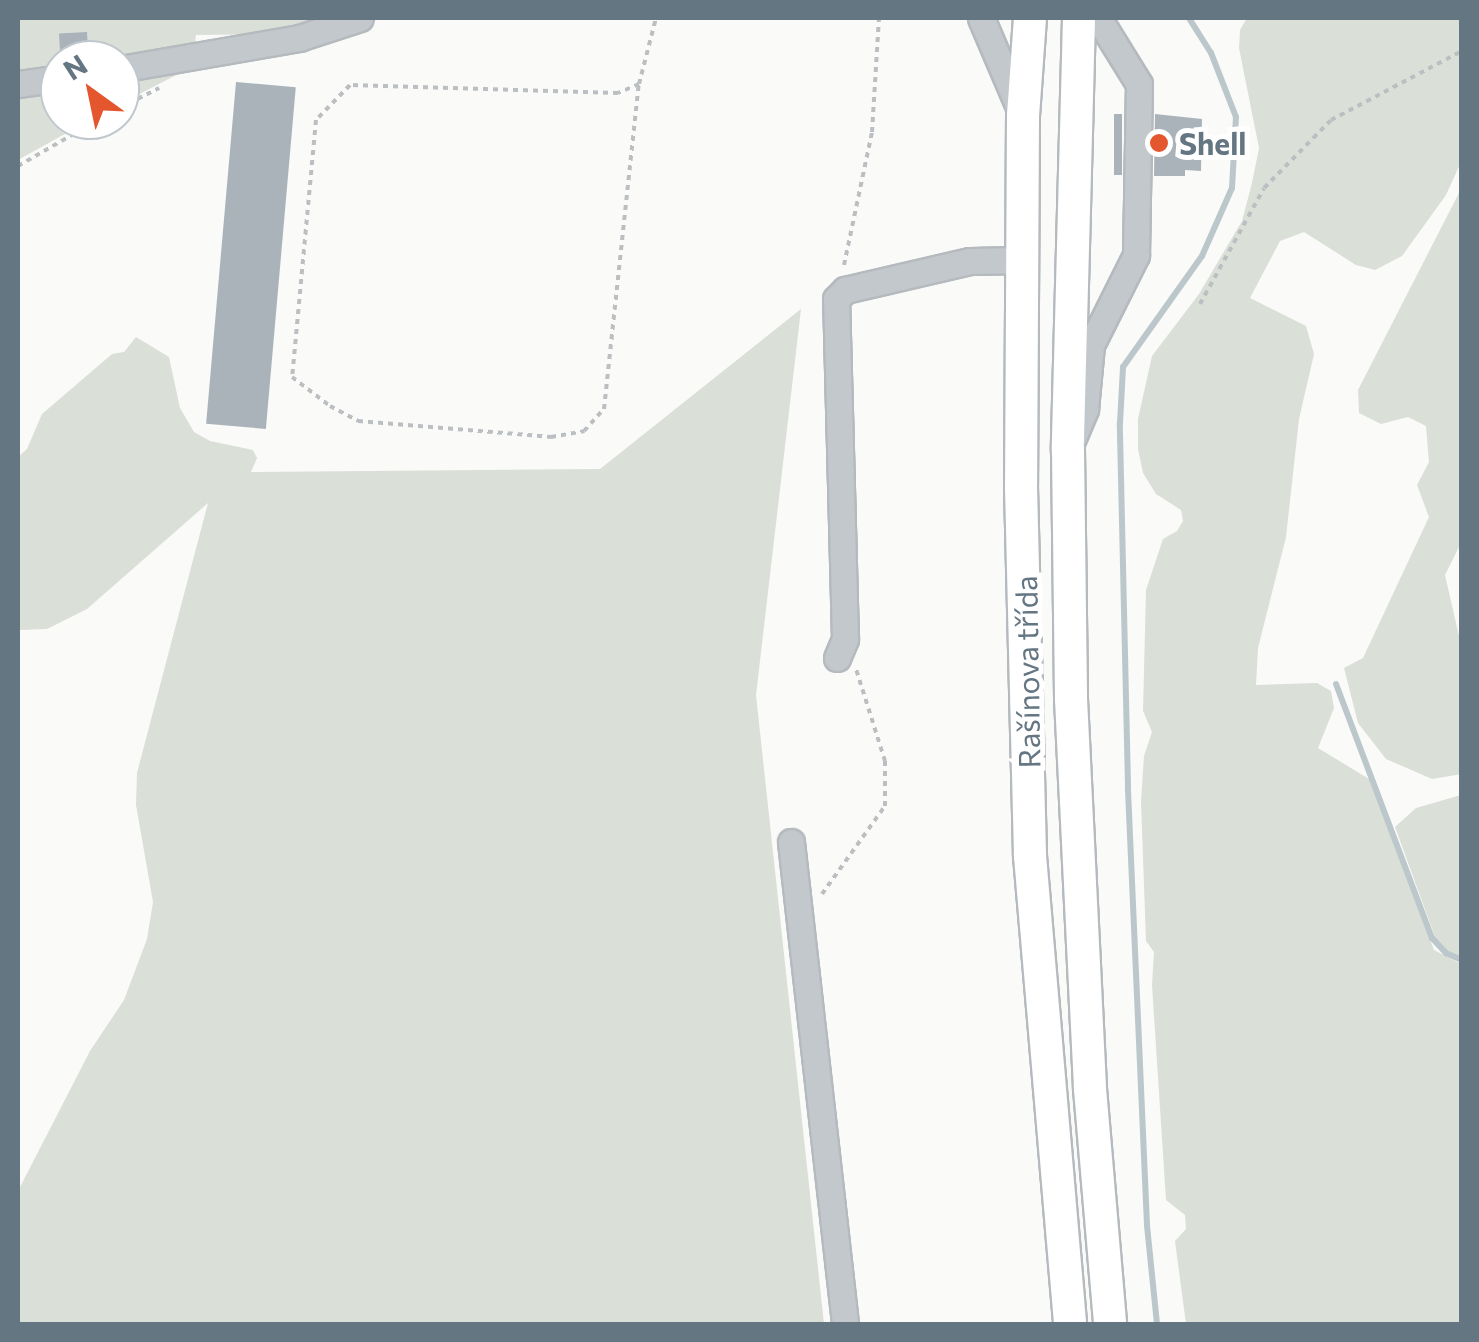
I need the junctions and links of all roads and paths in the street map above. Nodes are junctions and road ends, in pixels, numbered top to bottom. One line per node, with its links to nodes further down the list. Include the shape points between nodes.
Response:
1 (360, 18): 9 (street, via 299,38)
2 (656, 18): 10 (path)
3 (879, 18): 15 (path, via 872,132)
4 (981, 18): 11 (street)
5 (1030, 18): 11 (main road, Rašínova třída)
6 (1079, 18): 17 (main road, Rašínova třída)
7 (1098, 18): 17 (street, via 1139,84 1136,255 1090,345 1086,408)
8 (1462, 51): 16 (path, via 1331,120 1264,188)
9 (140, 66)
10 (639, 84): 10 (path, via 618,93 350,85 316,120 292,376 358,421 551,437 584,431 604,409)
11 (1023, 116): 14 (main road, Rašínova třída)
12 (63, 140): 13 (path)
13 (18, 166)
14 (1022, 260): 15 (street, via 970,261 845,290); 22 (main road, Rašínova třída, via 1030,856)
15 (836, 299): 18 (street)
16 (1200, 304)
17 (1068, 450): 23 (main road, Rašínova třída, via 1072,712 1090,1089)
18 (841, 650): 20 (path, via 885,761 885,806)
19 (791, 842): 20 (street)
20 (799, 926): 21 (street)
21 (845, 1324)
22 (1070, 1324)
23 (1110, 1324)

